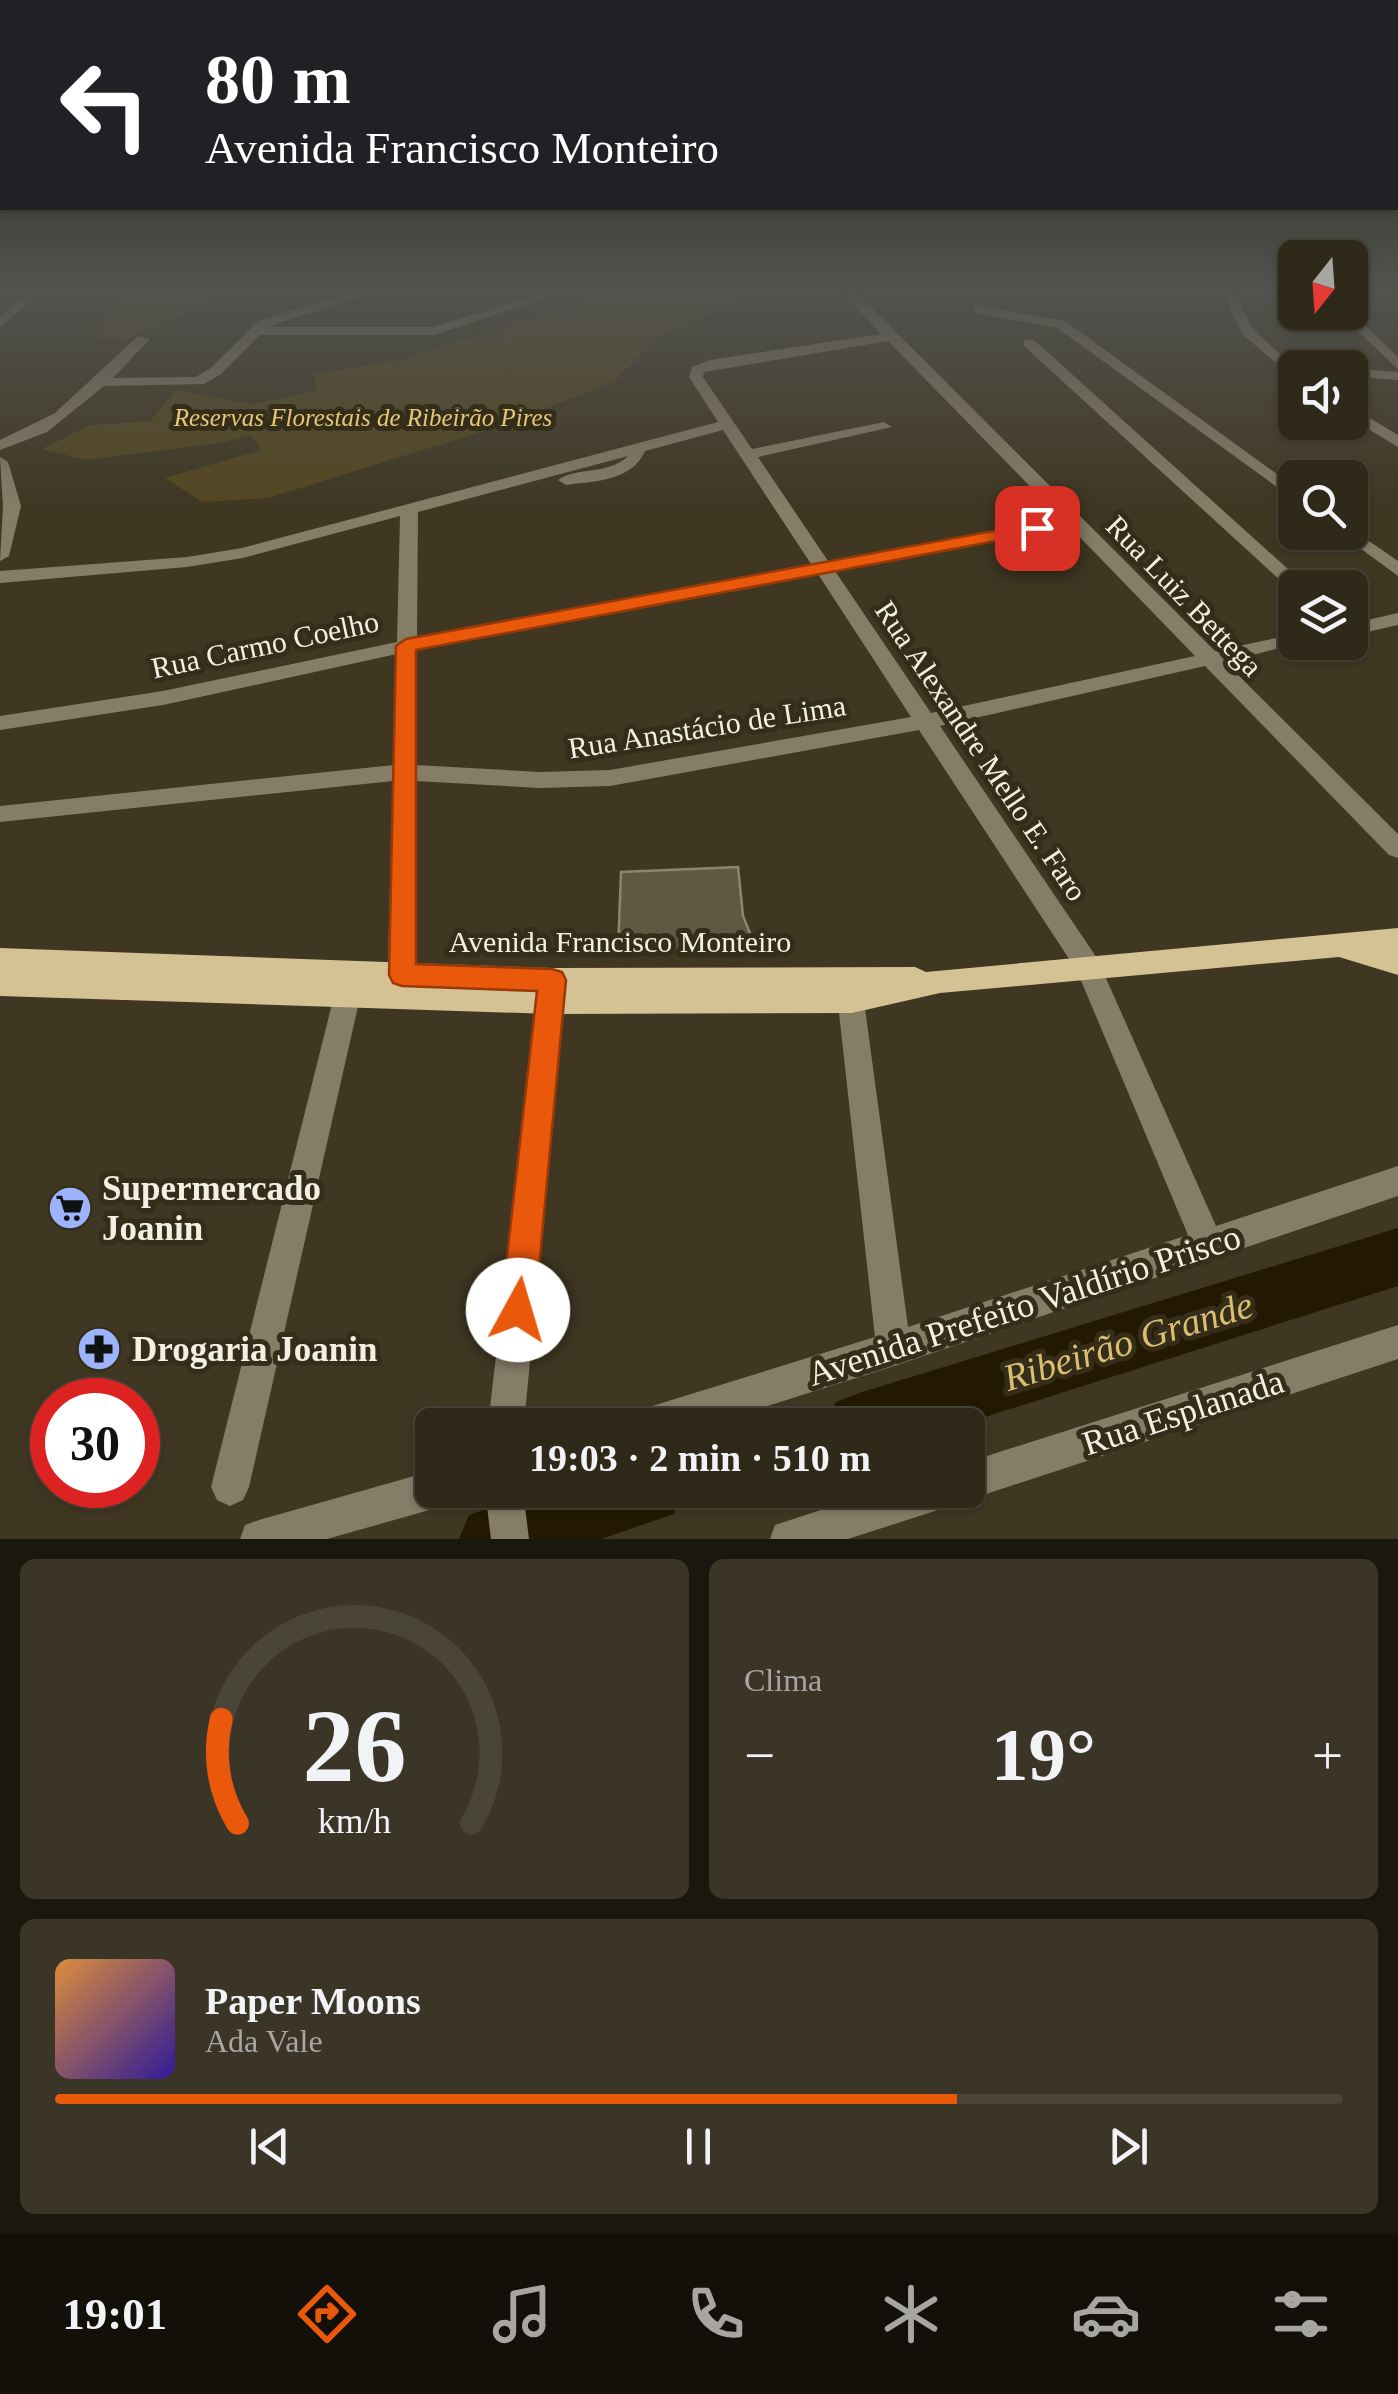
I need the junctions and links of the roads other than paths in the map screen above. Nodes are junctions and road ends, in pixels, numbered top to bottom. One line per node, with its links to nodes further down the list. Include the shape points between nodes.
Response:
1 (119, 364): 9 (street)
2 (223, 364): 9 (street, via 199,380)
3 (733, 364): 11 (street, Rua Alexandre Mello E. Faro, via 698,370 698,382)
4 (919, 364): 19 (street, Rua Luiz Bettega)
5 (1052, 364): 23 (street)
6 (1117, 364): 17 (street)
7 (1368, 374): 8 (street)
8 (1398, 376)
9 (101, 382): 14 (street, via 44,428)
10 (1368, 423): 13 (street)
11 (724, 425): 15 (street, Rua Alexandre Mello E. Faro); 18 (street)
12 (884, 427): 15 (street)
13 (1398, 442)
14 (0, 445)
15 (746, 455): 22 (street, Rua Alexandre Mello E. Faro)
16 (0, 462): 21 (street, via 12,506)
17 (1278, 482)
18 (409, 510): 25 (street, via 218,558); 29 (street)
19 (1073, 521): 22 (street, Rua Carmo Coelho); 30 (street, Rua Luiz Bettega)
20 (1368, 548): 24 (street)
21 (1, 550)
22 (822, 570): 29 (street, Rua Carmo Coelho); 31 (street, Rua Alexandre Mello E. Faro)
23 (1280, 570)
24 (1398, 570)
25 (0, 577)
26 (1398, 619): 27 (street)
27 (1368, 626)
28 (1278, 643): 30 (street, Rua Anastácio de Lima)
29 (406, 646): 32 (street, Rua Carmo Coelho, via 163,698); 33 (street)
30 (1204, 658): 31 (street, Rua Anastácio de Lima); 35 (street, Rua Luiz Bettega)
31 (924, 722): 33 (street, Rua Anastácio de Lima, via 610,778); 40 (street, Rua Alexandre Mello E. Faro)
32 (0, 723)
33 (403, 772): 34 (street, Rua Anastácio de Lima); 43 (street)
34 (0, 814)
35 (1398, 850)
36 (1398, 940): 37 (main road, Avenida Francisco Monteiro)
37 (1327, 945): 39 (main road); 40 (main road, Avenida Francisco Monteiro)
38 (0, 960): 42 (main road, Avenida Francisco Monteiro)
39 (1398, 962)
40 (1088, 966): 44 (main road, Avenida Francisco Monteiro); 47 (street, Rua Alexandre Mello E. Faro)
41 (0, 984): 42 (main road, Avenida Francisco Monteiro)
42 (350, 984): 43 (main road, Avenida Francisco Monteiro); 53 (street)
43 (401, 986): 45 (main road, Avenida Francisco Monteiro)
44 (849, 989): 45 (main road, Avenida Francisco Monteiro); 49 (street)
45 (551, 991): 50 (street)
46 (1398, 1181): 47 (street, Avenida Prefeito Valdírio Prisco)
47 (1208, 1245): 49 (street, Avenida Prefeito Valdírio Prisco)
48 (1398, 1342): 52 (street, Rua Esplanada)
49 (894, 1349): 51 (street, Avenida Prefeito Valdírio Prisco)
50 (508, 1408)
51 (704, 1408)
52 (985, 1476)
53 (230, 1487)
54 (415, 1495): 56 (street)
55 (886, 1508): 57 (street)
56 (259, 1539)
57 (790, 1539)

